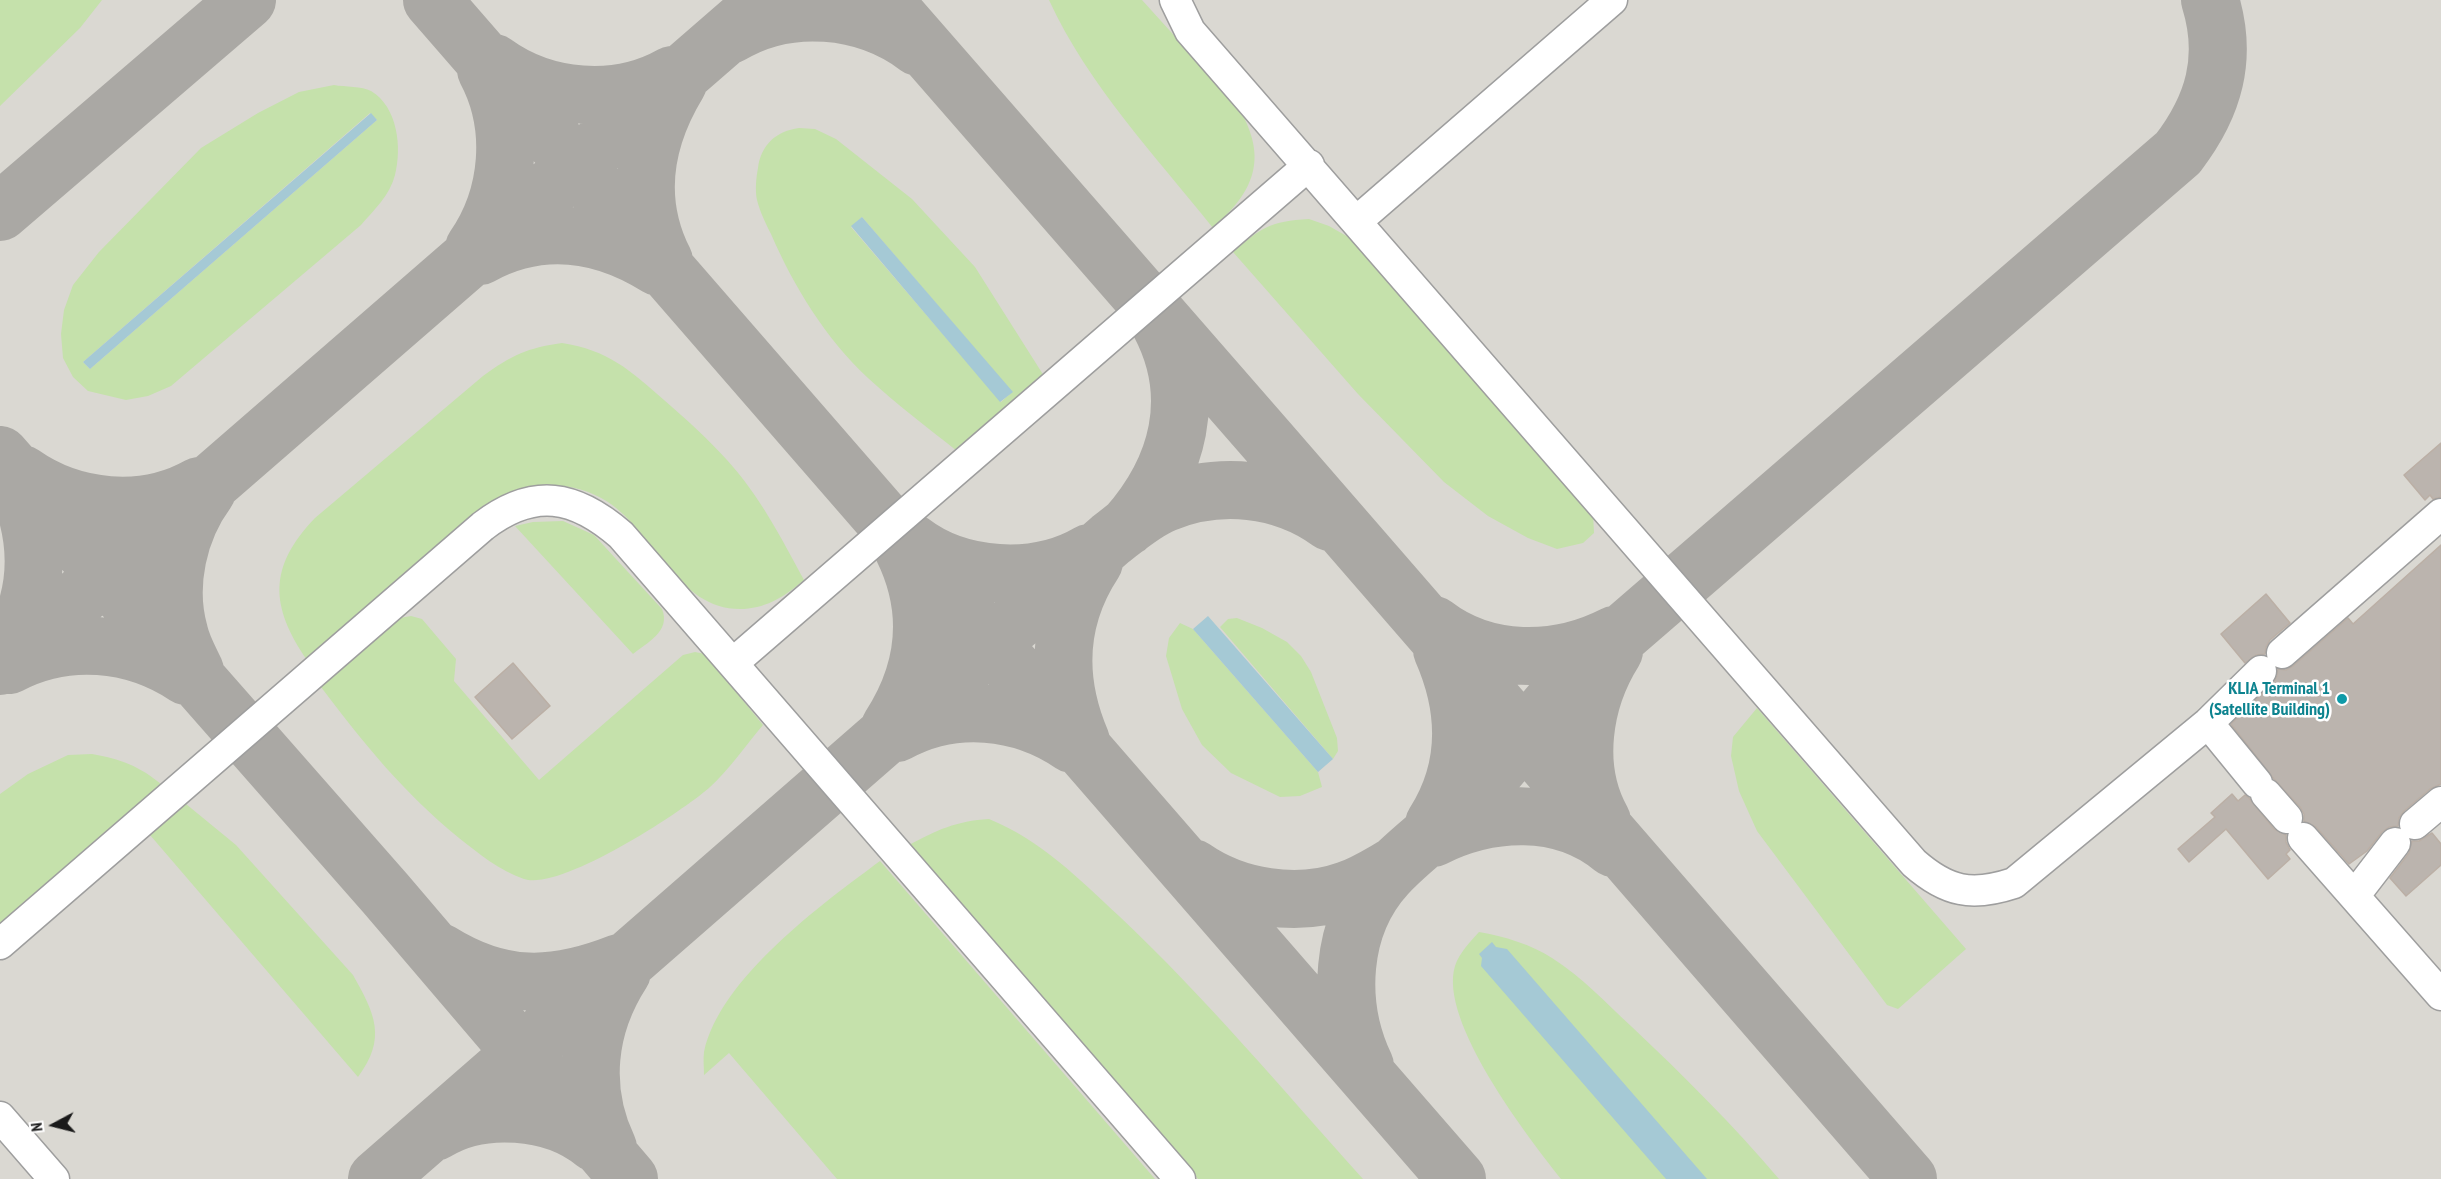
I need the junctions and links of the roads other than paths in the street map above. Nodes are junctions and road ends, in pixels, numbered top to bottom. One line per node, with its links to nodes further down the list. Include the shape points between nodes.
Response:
1 (1175, 0): 3 (lane, via 1190,31)
2 (1612, 0): 4 (lane)
3 (1309, 165): 4 (lane); 6 (lane)
4 (1358, 221): 7 (lane, via 1914,863 1943,885 1977,891 2014,883)
5 (2441, 514): 7 (lane, via 2271,662)
6 (733, 663): 10 (lane, via 621,535 601,518 568,502 550,500 513,508 483,526); 14 (lane)
7 (2208, 723): 9 (lane)
8 (2441, 801): 9 (lane, via 2405,833)
9 (2355, 895): 11 (lane)
10 (0, 944)
11 (2441, 995)
12 (0, 1117): 13 (lane)
13 (54, 1179)
14 (1180, 1179)

